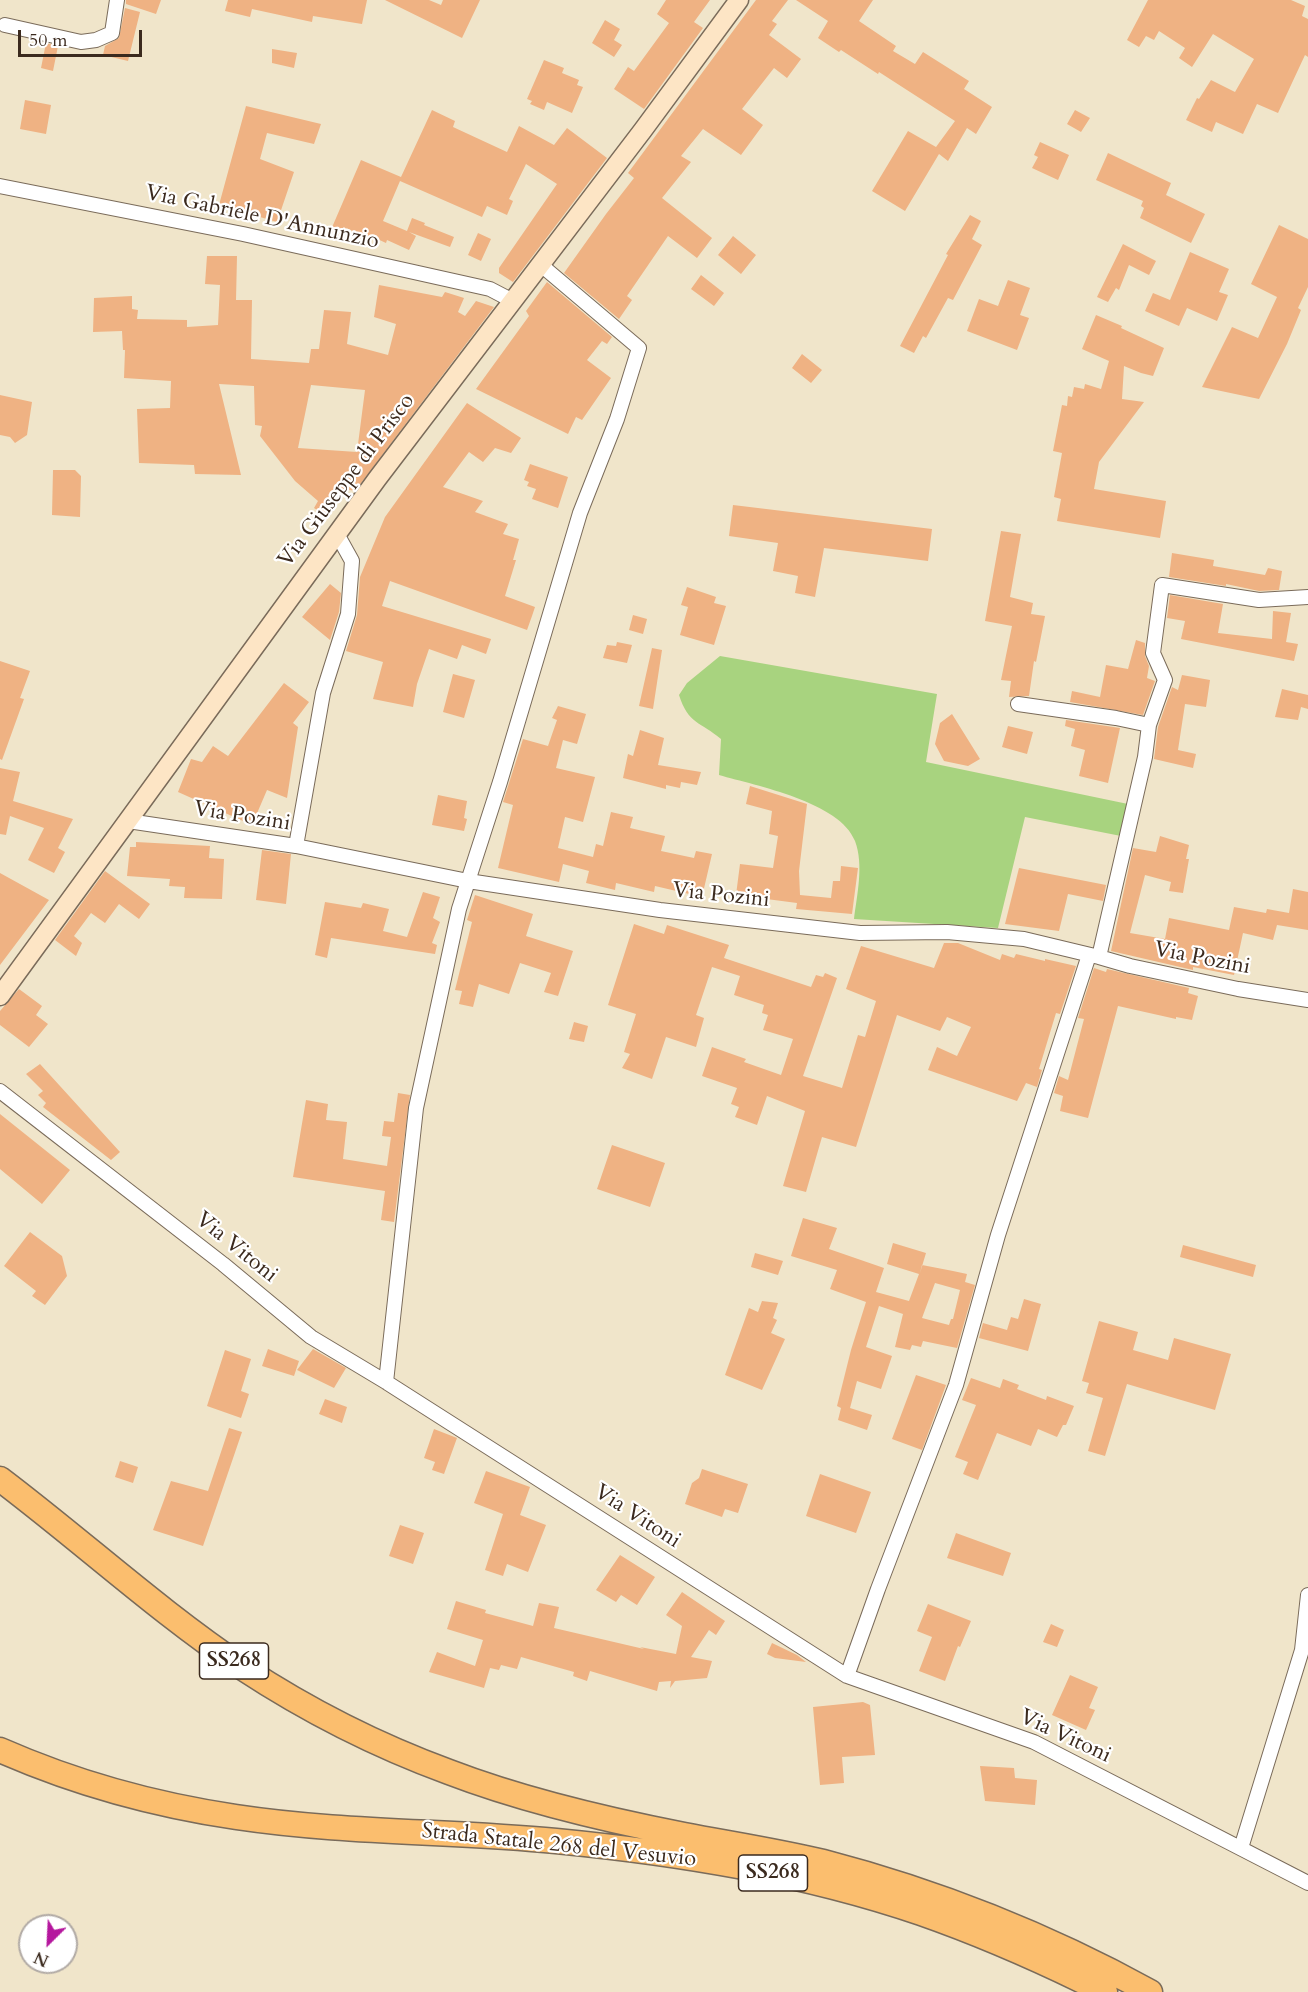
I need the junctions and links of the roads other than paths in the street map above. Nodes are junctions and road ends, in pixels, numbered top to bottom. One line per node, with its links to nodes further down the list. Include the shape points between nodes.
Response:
1 (117, 0): 3 (street, via 112,33 96,40 81,42)
2 (739, 0): 5 (main road, Via Giuseppe di Prisco)
3 (5, 25)
4 (0, 186): 6 (street, Via Gabriele D'Annunzio, via 479,286)
5 (541, 264): 6 (main road, Via Giuseppe di Prisco); 13 (street, via 639,348 617,419 580,513)
6 (513, 301): 7 (main road, Via Giuseppe di Prisco)
7 (337, 534): 11 (main road, Via Giuseppe di Prisco); 12 (street, via 352,561 348,614 322,693)
8 (1308, 597): 10 (street, via 1259,600 1162,585 1153,653 1165,680)
9 (1018, 704): 10 (street)
10 (1149, 725): 14 (street, via 1145,758)
11 (128, 821): 12 (street, Via Pozini); 15 (main road, Via Giuseppe di Prisco)
12 (296, 846): 13 (street, Via Pozini)
13 (468, 881): 14 (street, Via Pozini, via 660,910 860,933 948,932 1024,939); 18 (street, via 416,1108)
14 (1094, 956): 16 (street, Via Pozini, via 1141,969); 22 (street, via 998,1235 956,1385)
15 (0, 996)
16 (1308, 1000)
17 (0, 1091): 18 (street, Via Vitoni, via 223,1264 310,1337)
18 (386, 1382): 22 (street, Via Vitoni)
19 (0, 1479): 27 (highway, Strada Statale 268 del Vesuvio / SS268, via 181,1623 244,1668 310,1708 379,1742 450,1773 501,1789 618,1821 821,1862 924,1892 1021,1928)
20 (1308, 1595): 21 (street)
21 (1305, 1648): 24 (street)
22 (848, 1676): 24 (street, Via Vitoni, via 1034,1742)
23 (0, 1750): 26 (highway, Strada Statale 268 del Vesuvio / SS268, via 92,1785 238,1817 556,1841 749,1868 816,1882 964,1929)
24 (1241, 1848): 25 (street, Via Vitoni)
25 (1308, 1883)
26 (1105, 1992)
27 (1150, 1992)

